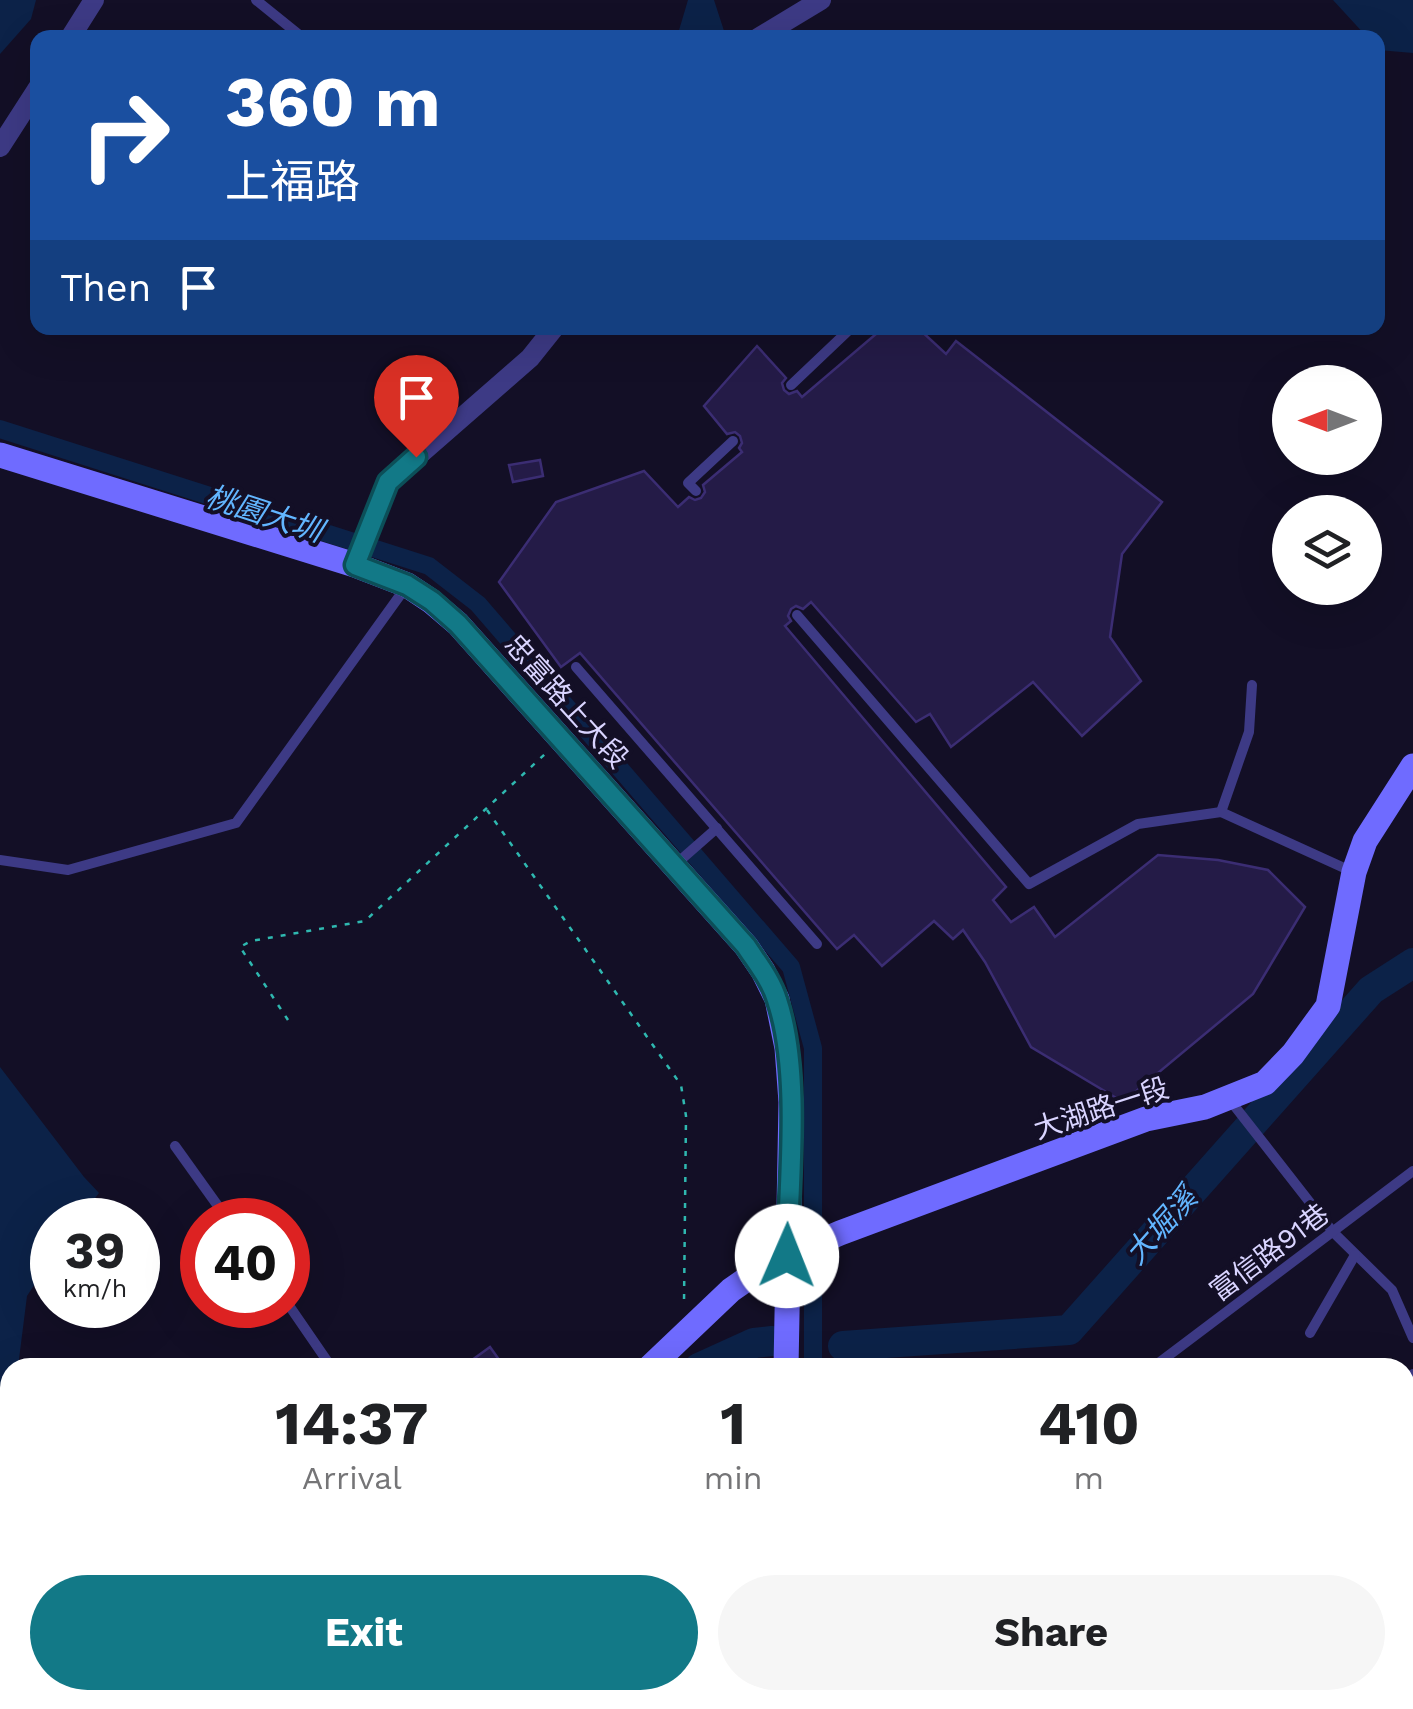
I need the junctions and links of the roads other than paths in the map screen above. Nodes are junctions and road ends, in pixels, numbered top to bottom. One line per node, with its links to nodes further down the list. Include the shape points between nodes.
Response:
1 (94, 0): 4 (street)
2 (256, 0): 5 (lane)
3 (822, 0): 6 (street)
4 (75, 30)
5 (293, 30)
6 (771, 30)
7 (30, 100): 8 (street)
8 (0, 147)
9 (548, 335): 15 (street, via 388,482)
10 (844, 335): 11 (lane)
11 (791, 385)
12 (733, 441): 14 (lane, via 688,483)
13 (0, 455): 15 (street, 忠富路上大段)
14 (696, 491)
15 (357, 560): 16 (street, 忠富路上大段)
16 (407, 585): 23 (lane, via 236,823 68,870); 24 (street, 忠富路上大段, via 458,624)
17 (796, 615): 21 (lane, via 1029,884 1138,824)
18 (576, 666): 22 (lane)
19 (1252, 685): 21 (lane, via 1249,732)
20 (1413, 766): 25 (street, 大湖路一段, via 1365,841)
21 (1220, 812): 25 (lane)
22 (716, 828): 24 (lane); 26 (lane)
23 (0, 860)
24 (676, 864): 32 (street, 忠富路上大段, via 746,946 777,998 787,1048)
25 (1354, 872): 27 (street, 大湖路一段, via 1328,1006 1266,1082)
26 (817, 944)
27 (1229, 1098): 31 (lane); 32 (street, 大湖路一段, via 1146,1119)
28 (176, 1146): 30 (lane)
29 (1413, 1171): 31 (lane, 富信路91巷)
30 (213, 1198)
31 (1333, 1232): 33 (lane); 40 (lane, 富信路91巷)
32 (797, 1251): 38 (street, 大湖路一段, via 732,1290); 39 (street, 忠富路上大段)
33 (1355, 1255): 35 (lane); 36 (lane, via 1392,1290)
34 (304, 1328): 37 (lane)
35 (1310, 1334)
36 (1413, 1338)
37 (325, 1358)
38 (660, 1358)
39 (784, 1358)
40 (1165, 1358)

